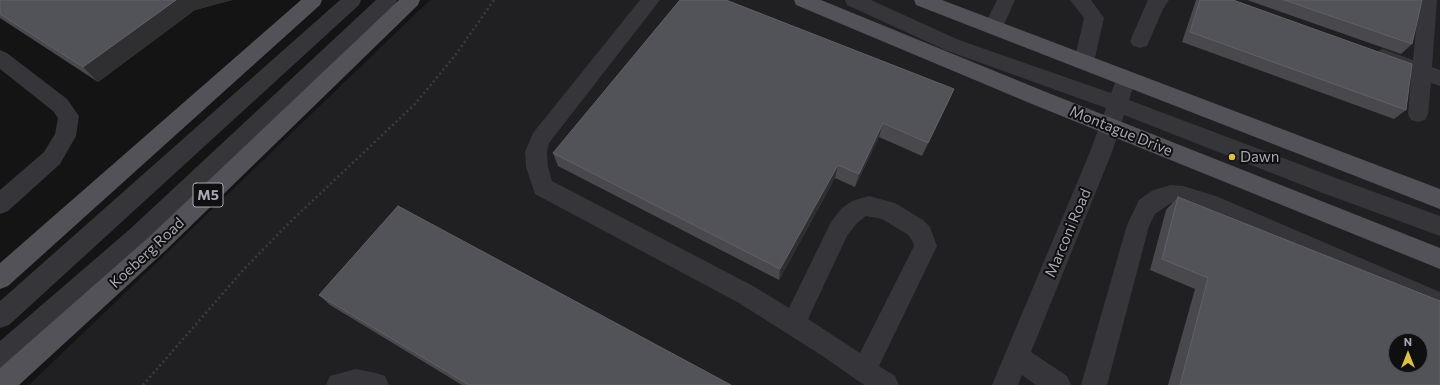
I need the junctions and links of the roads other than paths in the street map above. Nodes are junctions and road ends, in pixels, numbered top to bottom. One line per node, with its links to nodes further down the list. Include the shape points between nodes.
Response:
1 (313, 0): 27 (main road)
2 (352, 0): 29 (street)
3 (388, 0): 31 (street, via 138,236)
4 (411, 0): 34 (main road, Koeberg Road / M5, via 157,244)
5 (651, 0): 30 (street, via 540,139 536,152 543,187 747,295)
6 (803, 0): 22 (main road, Montague Drive)
7 (854, 0): 20 (street, via 952,45)
8 (923, 0): 13 (main road)
9 (1006, 0): 13 (street)
10 (1079, 0): 17 (street, via 1094,18)
11 (1160, 0): 14 (street, via 1155,5)
12 (1428, 0): 18 (street)
13 (994, 26): 17 (main road)
14 (1140, 42)
15 (1363, 50): 18 (street)
16 (0, 58): 24 (street, via 60,105 69,116 65,136 52,158)
17 (1084, 62): 19 (main road)
18 (1431, 75): 21 (street)
19 (1126, 79): 20 (street, Marconi Road); 23 (main road)
20 (1118, 104): 22 (street, Marconi Road); 25 (street)
21 (1418, 114)
22 (1109, 126): 26 (main road, Montague Drive); 32 (street, Marconi Road, via 1101,152)
23 (1440, 199)
24 (0, 204)
25 (1440, 226)
26 (1440, 259)
27 (0, 278)
28 (1440, 303): 40 (street, via 1208,203 1184,195 1171,194 1161,197 1147,207 1138,225)
29 (0, 317)
30 (793, 324): 33 (street); 33 (street, via 839,229 849,216 860,208 869,206 887,210 915,227 922,234 926,246)
31 (0, 357)
32 (1016, 358): 38 (street, Marconi Road); 39 (street)
33 (864, 370): 37 (street)
34 (0, 385)
35 (339, 385): 36 (street, via 356,381)
36 (376, 385)
37 (886, 385)
38 (1005, 385)
39 (1058, 385)
40 (1094, 385)

